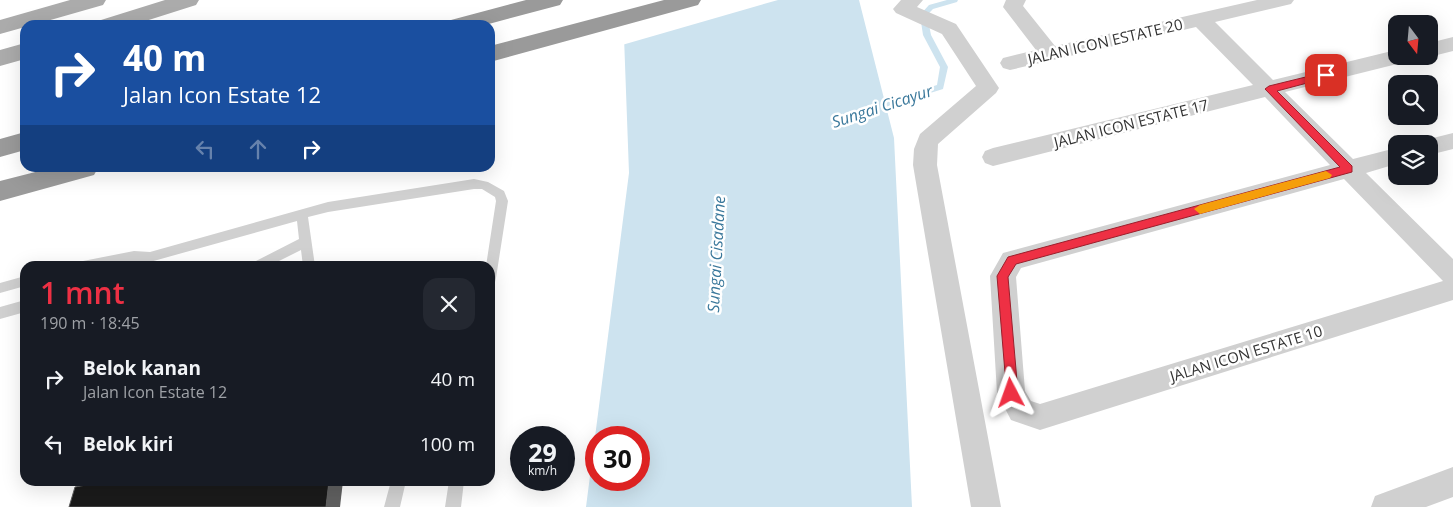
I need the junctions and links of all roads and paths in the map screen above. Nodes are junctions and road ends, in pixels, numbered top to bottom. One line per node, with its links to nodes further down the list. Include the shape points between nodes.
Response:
1 (95, 0): 8 (main road)
2 (188, 0): 12 (main road)
3 (552, 0): 13 (highway)
4 (690, 0): 19 (highway)
5 (1016, 0): 20 (street, via 1013,7)
6 (1284, 0): 10 (street, JALAN ICON ESTATE 20)
7 (911, 6): 53 (street, via 949,29 988,88 928,140 925,157)
8 (43, 16): 9 (main road); 11 (main road)
9 (0, 19)
10 (1200, 19): 20 (street, JALAN ICON ESTATE 20); 24 (street)
11 (27, 20)
12 (125, 20)
13 (478, 20)
14 (20, 22): 15 (main road)
15 (0, 27)
16 (1453, 44): 17 (street)
17 (1438, 48)
18 (20, 52): 21 (main road)
19 (495, 53)
20 (1050, 54): 23 (street, JALAN ICON ESTATE 20)
21 (0, 58)
22 (1388, 59): 24 (street, JALAN ICON ESTATE 17)
23 (1010, 63)
24 (1269, 89): 29 (street, JALAN ICON ESTATE 17); 31 (street)
25 (1453, 141): 27 (street)
26 (20, 143): 28 (highway)
27 (1438, 145)
28 (0, 148)
29 (993, 157)
30 (1388, 158): 31 (street)
31 (1348, 169): 42 (street); 45 (street, JALAN ICON ESTATE 10, via 1012,260 1003,276 1011,393 1022,411 1040,418)
32 (71, 172): 33 (highway)
33 (0, 192)
34 (302, 214): 35 (lane); 36 (lane); 41 (lane, via 328,207 484,185 500,194 502,201)
35 (306, 242): 39 (lane); 40 (lane)
36 (150, 256): 37 (lane); 38 (lane)
37 (108, 261)
38 (144, 261)
39 (268, 261)
40 (308, 261)
41 (493, 261)
42 (1453, 275)
43 (20, 282): 44 (lane)
44 (0, 288)
45 (1453, 289)
46 (20, 307): 47 (lane)
47 (0, 313)
48 (1453, 482): 54 (street)
49 (398, 486): 51 (lane)
50 (457, 486): 52 (lane)
51 (392, 507)
52 (453, 507)
53 (986, 507)
54 (1386, 507)

